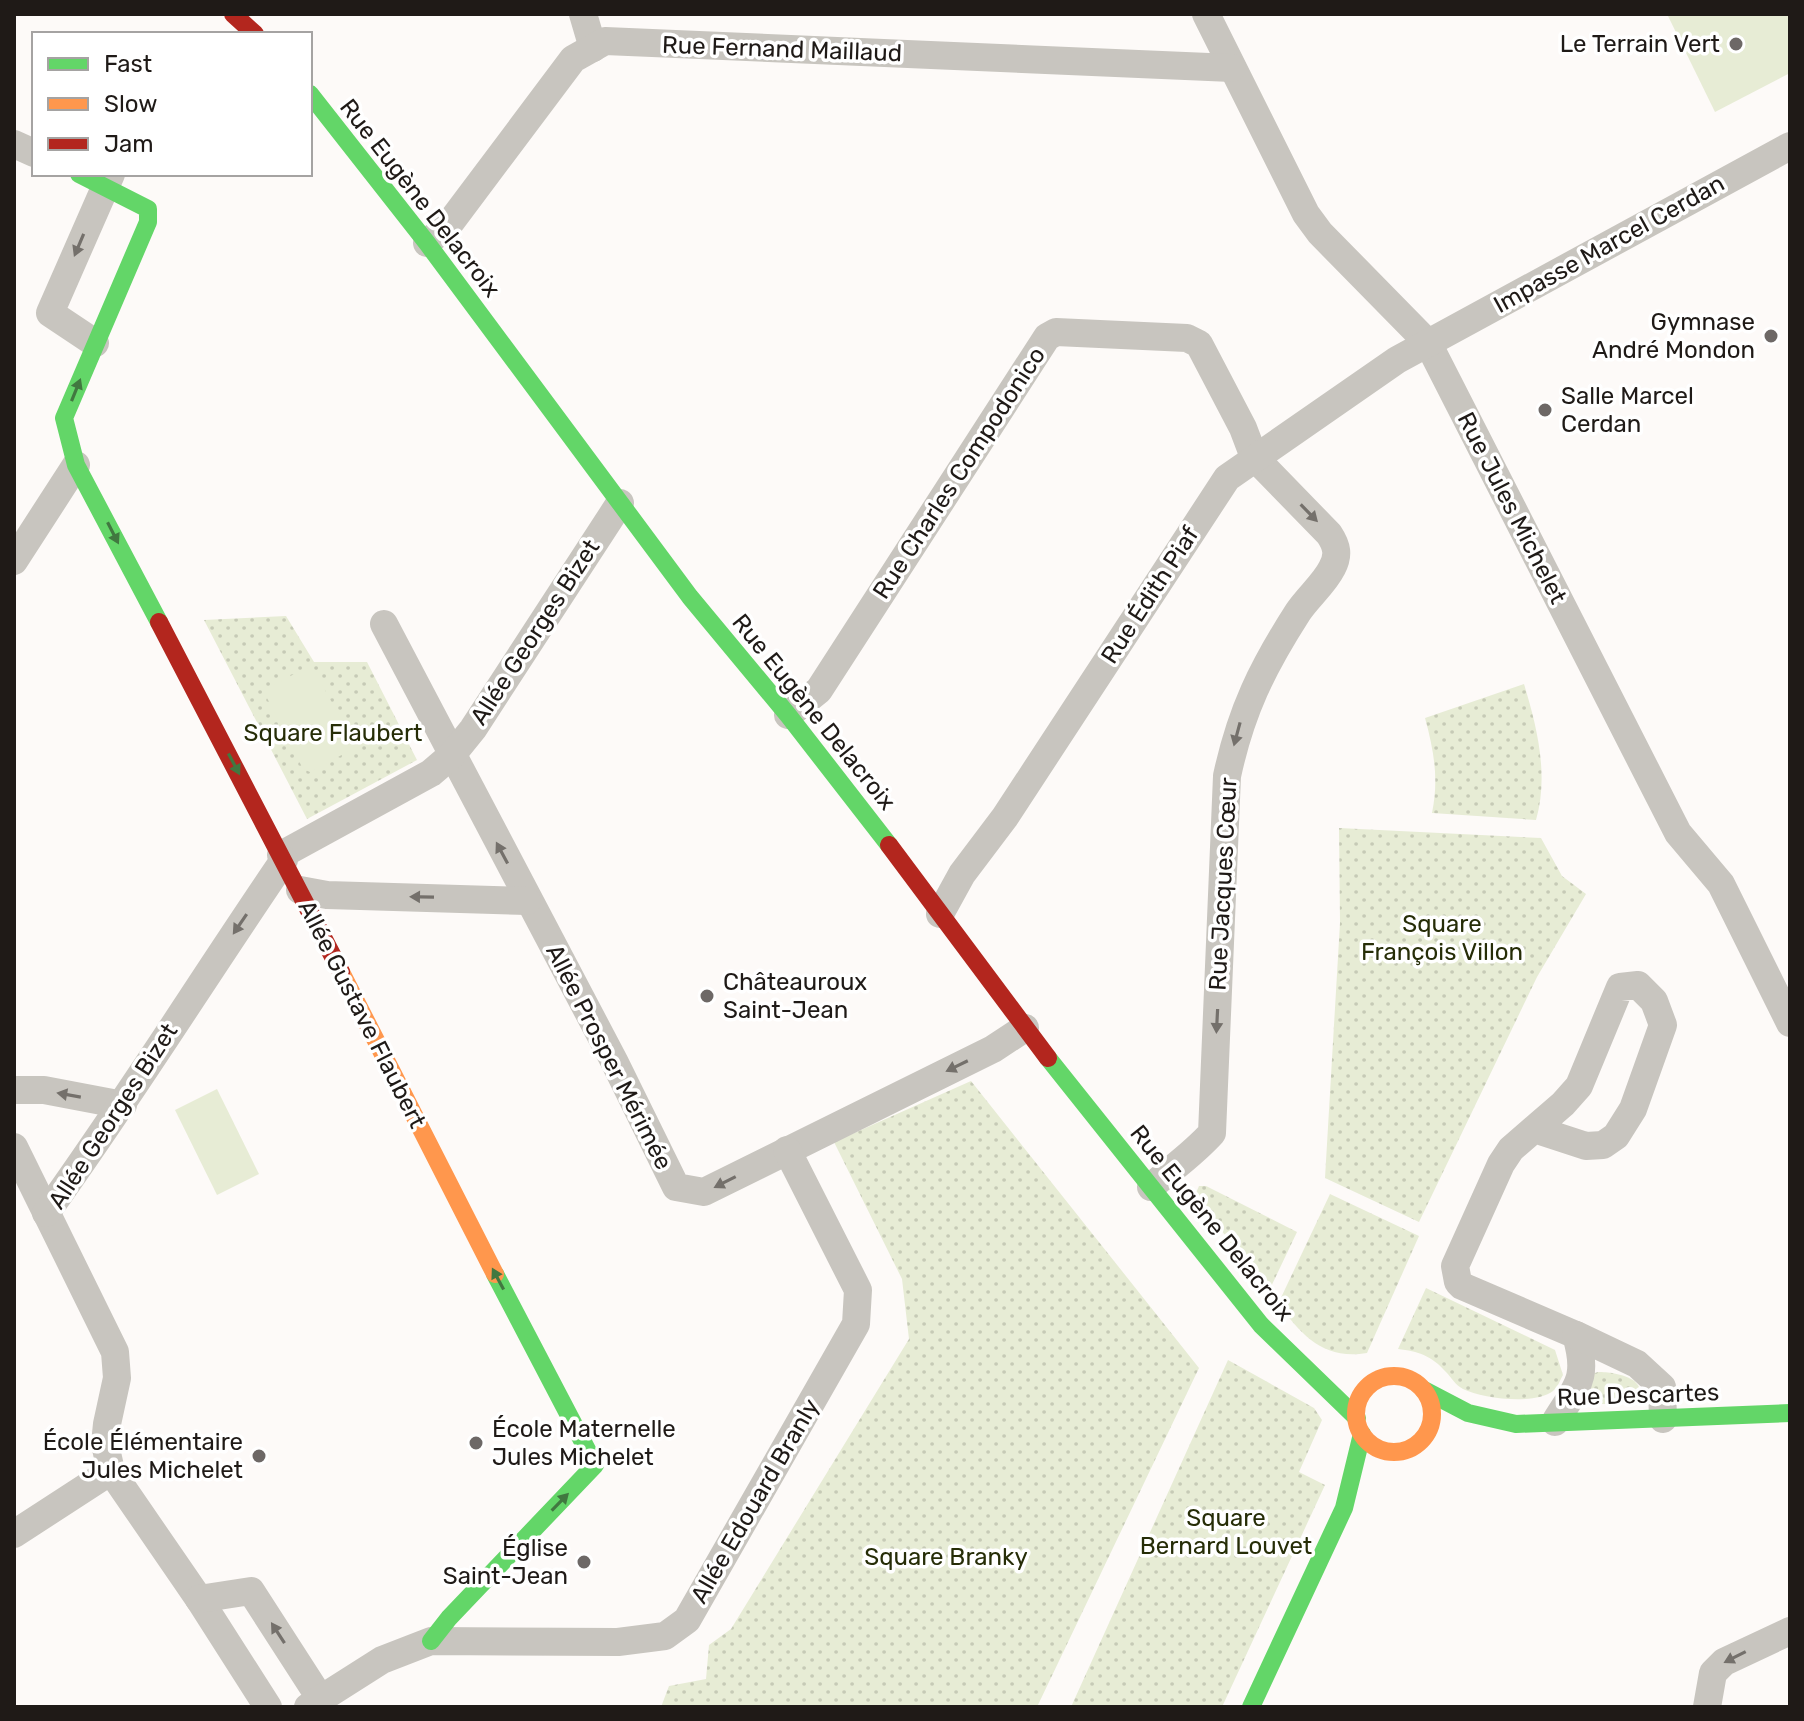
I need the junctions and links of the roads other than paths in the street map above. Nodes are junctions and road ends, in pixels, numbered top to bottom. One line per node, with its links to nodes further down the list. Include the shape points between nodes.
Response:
1 (233, 14): 4 (street)
2 (583, 14): 5 (street)
3 (1206, 14): 6 (street, Rue Jules Michelet)
4 (253, 32)
5 (593, 48): 6 (street, Rue Fernand Maillaud, via 605,41); 10 (street, via 573,59 450,223)
6 (1232, 68): 12 (street, Rue Jules Michelet, via 1306,214)
7 (312, 97): 10 (street, Rue Eugène Delacroix)
8 (1790, 146): 12 (street, Impasse Marcel Cerdan)
9 (98, 178): 11 (street, Allée Gustave Flaubert, one-way to 11, via 50,313); 11 (street, Allée Gustave Flaubert, via 148,209 148,222)
10 (427, 243): 15 (street, Rue Eugène Delacroix)
11 (95, 343): 14 (street, Allée Gustave Flaubert, one-way to 11, via 64,418)
12 (1428, 343): 13 (street, Rue Édith Piaf); 24 (street, Rue Jules Michelet, via 1678,833 1721,884)
13 (1254, 457): 18 (street, Rue Charles Compodonico, via 1199,344 1187,338 1056,332 1047,337 819,690); 23 (street, Rue Édith Piaf, via 1227,478); 32 (street, Rue Jacques Cœur, one-way to 32, via 1329,534 1337,555 1280,639 1237,730 1227,776 1212,1133)
14 (76, 465): 16 (street); 20 (street, Allée Gustave Flaubert, one-way to 20)
15 (620, 503): 18 (street, Rue Eugène Delacroix); 19 (street, Allée Georges Bizet)
16 (14, 561)
17 (384, 624): 19 (street, Allée Prosper Mérimée)
18 (788, 715): 23 (street, Rue Eugène Delacroix)
19 (452, 755): 20 (street, Allée Georges Bizet, via 431,773); 22 (street, Allée Prosper Mérimée, one-way to 19)
20 (282, 857): 21 (street, Allée Gustave Flaubert); 27 (street, Allée Georges Bizet, one-way to 27)
21 (300, 890): 22 (street, one-way to 21); 52 (street, Allée Gustave Flaubert, one-way to 21, via 595,1465)
22 (527, 901): 30 (street, Allée Prosper Mérimée, one-way to 22, via 704,1192 676,1187)
23 (940, 914): 25 (street, Rue Eugène Delacroix)
24 (1790, 1023)
25 (1025, 1028): 30 (street, Allée Prosper Mérimée, one-way to 30, via 993,1049); 32 (street, Rue Eugène Delacroix)
26 (14, 1090): 27 (street, one-way to 26, via 44,1090)
27 (123, 1105): 33 (street, Allée Georges Bizet)
28 (1534, 1129): 28 (street, via 1579,1086 1620,987 1638,985 1654,1001 1663,1025 1633,1109 1616,1136 1603,1145 1586,1146); 34 (street, via 1501,1164 1455,1273 1462,1286)
29 (14, 1147): 31 (street)
30 (787, 1150): 52 (street, Allée Edouard Branly, via 858,1290 856,1324 687,1620 665,1636 618,1642)
31 (23, 1186): 33 (street)
32 (1151, 1187): 35 (street, Rue Eugène Delacroix)
33 (46, 1213): 47 (street, Allée Georges Bizet, via 115,1352 117,1378 105,1444)
34 (1576, 1335): 39 (street, via 1637,1364 1662,1387); 41 (street, via 1583,1360 1579,1383)
35 (1287, 1353): 36 (street, Rue Eugène Delacroix); 42 (street, Rue Eugène Delacroix)
36 (1359, 1378): 37 (street, via 1403,1377); 42 (street, via 1364,1391 1357,1404)
37 (1424, 1390): 40 (street, Rue Descartes); 45 (street, via 1432,1415)
38 (1790, 1413): 39 (street, Rue Descartes)
39 (1663, 1419): 41 (street, Rue Descartes)
40 (1489, 1421): 41 (street, Rue Descartes); 43 (street, Rue Descartes)
41 (1555, 1422)
42 (1360, 1426): 46 (street, via 1372,1444); 48 (street)
43 (1466, 1430)
44 (1443, 1436): 45 (street)
45 (1423, 1439): 46 (street)
46 (1399, 1451): 48 (street)
47 (111, 1471): 49 (street); 50 (street, Allée Georges Bizet)
48 (1344, 1508): 55 (street)
49 (14, 1534)
50 (199, 1599): 53 (street, one-way to 50, via 251,1591); 54 (street, Allée Georges Bizet)
51 (1790, 1631): 56 (street, one-way to 56, via 1724,1662 1713,1673)
52 (431, 1641): 53 (street, Allée Edouard Branly, via 382,1660)
53 (314, 1703)
54 (268, 1707)
55 (1251, 1707)
56 (1707, 1707)

